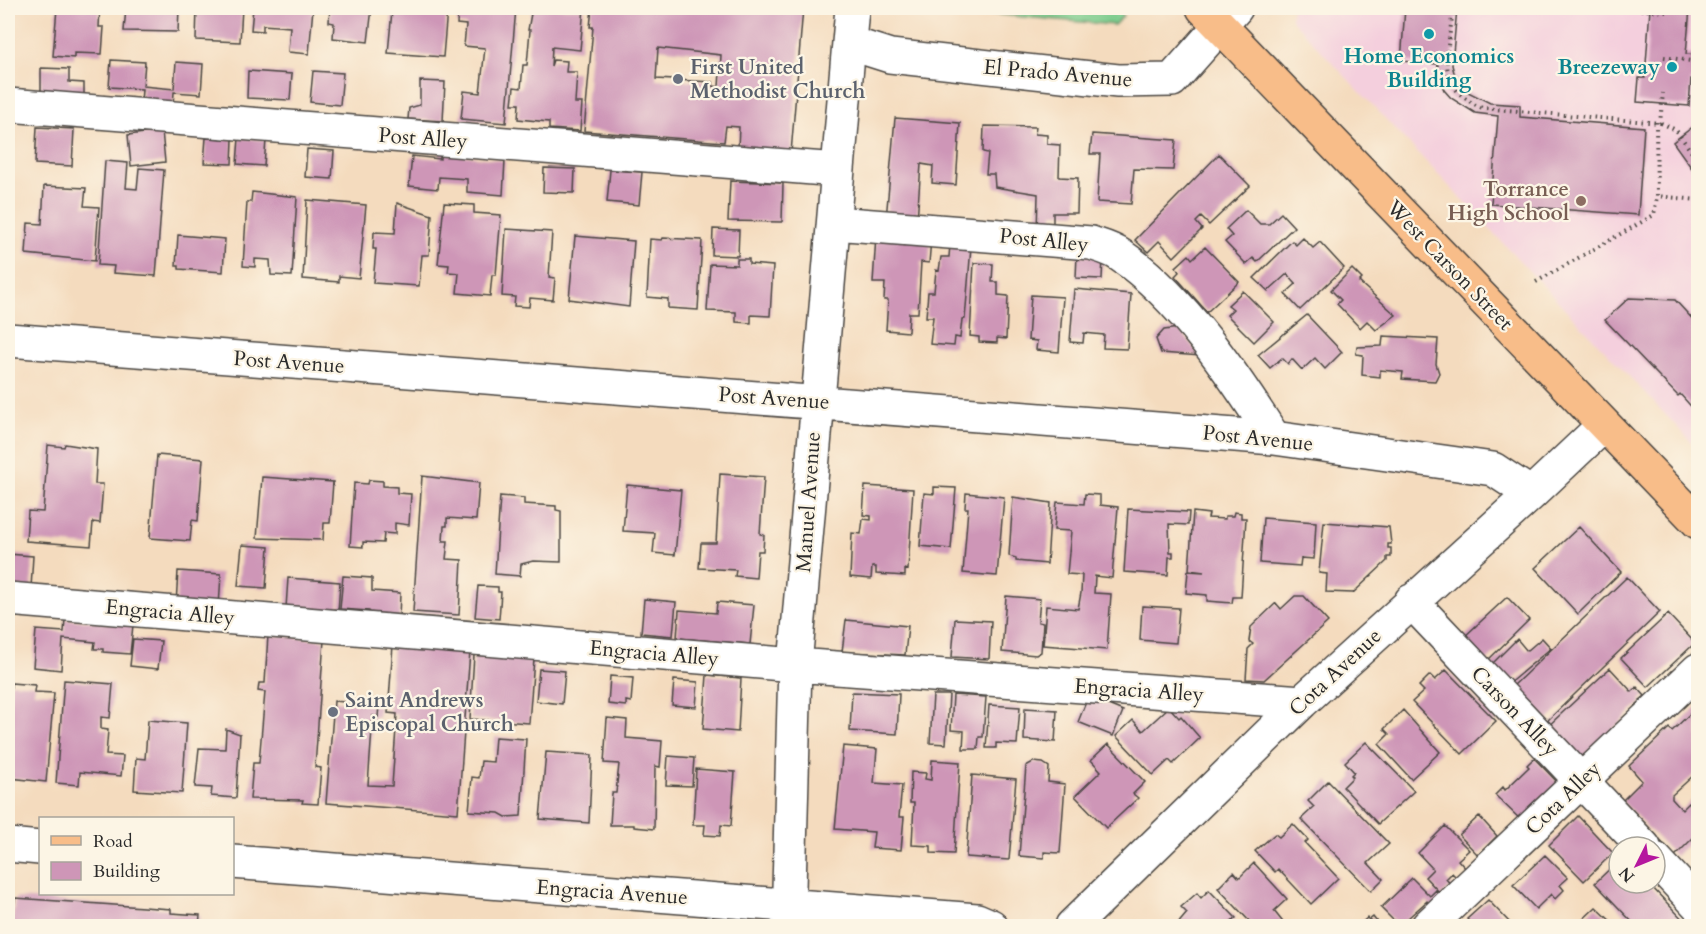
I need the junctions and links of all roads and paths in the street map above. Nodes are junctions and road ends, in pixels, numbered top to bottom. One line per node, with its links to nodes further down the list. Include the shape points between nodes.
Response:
1 (852, 8): 6 (street, Manuel Avenue)
2 (1453, 8): 11 (path, via 1447,75 1452,88 1465,100 1482,108)
3 (1623, 8): 4 (path)
4 (1666, 12)
5 (1220, 13): 6 (street, El Prado Avenue, via 1172,80 1118,81 890,57); 20 (main road, West Carson Street)
6 (849, 43): 13 (street, Manuel Avenue)
7 (1664, 57): 8 (path)
8 (1698, 62)
9 (1663, 93): 11 (path)
10 (8, 105): 13 (street, Post Alley)
11 (1658, 122): 12 (path, via 1676,130); 14 (path)
12 (1698, 161)
13 (838, 170): 16 (street, Manuel Avenue)
14 (1657, 196): 15 (path); 17 (path, via 1654,215)
15 (1698, 200)
16 (834, 223): 19 (street, Manuel Avenue); 21 (street, Post Alley, via 1090,243 1119,253 1147,275 1190,321 1241,386)
17 (1536, 282)
18 (8, 340): 19 (street, Post Avenue)
19 (816, 401): 21 (street, Post Avenue); 26 (street, Manuel Avenue)
20 (1604, 425): 22 (street, Cota Avenue); 23 (main road, West Carson Street)
21 (1274, 438): 22 (street, Post Avenue, via 1492,469)
22 (1531, 494): 25 (street, Cota Avenue)
23 (1698, 522)
24 (8, 599): 26 (street, Engracia Alley)
25 (1411, 601): 28 (street, Cota Avenue); 29 (street, Carson Alley)
26 (795, 665): 28 (street, Engracia Alley); 36 (street, Manuel Avenue)
27 (1698, 670): 29 (street, Cota Alley)
28 (1302, 702): 38 (street, Cota Avenue)
29 (1582, 781): 30 (street, Carson Alley); 39 (street, Cota Alley)
30 (1633, 835)
31 (8, 845): 32 (street)
32 (39, 848)
33 (234, 862): 36 (street, Engracia Avenue)
34 (1667, 872): 35 (street)
35 (1698, 905)
36 (789, 916): 37 (street, Engracia Avenue, via 977,920)
37 (991, 927)
38 (1072, 927)
39 (1428, 927)

